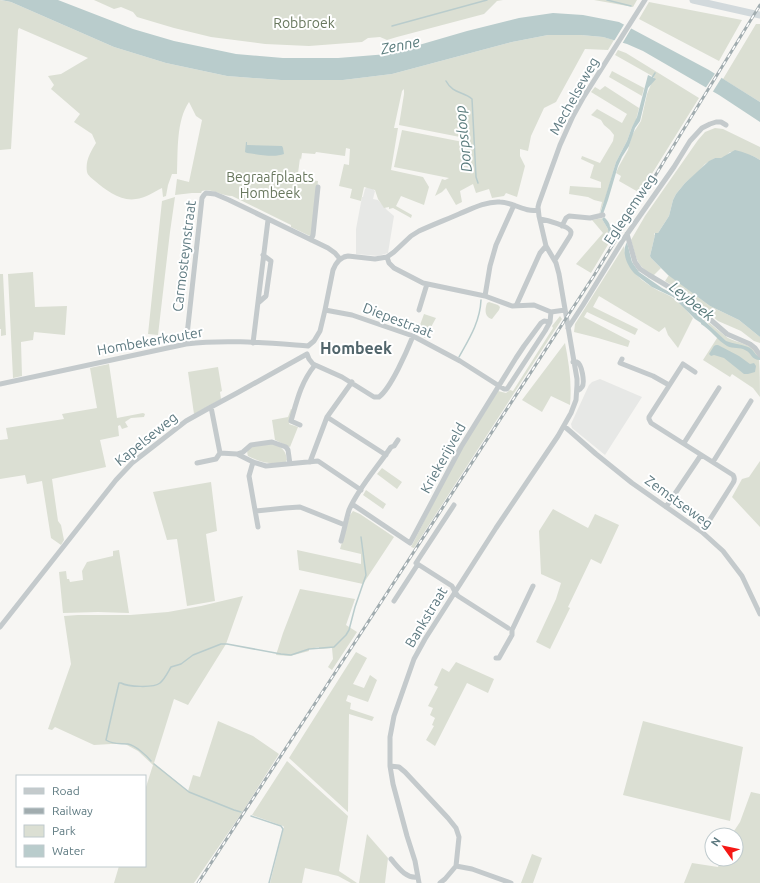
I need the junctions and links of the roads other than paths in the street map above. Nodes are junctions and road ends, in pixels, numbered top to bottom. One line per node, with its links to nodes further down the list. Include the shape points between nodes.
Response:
1 (645, 0): 7 (street, Mechelseweg, via 573,116 560,145)
2 (693, 0): 3 (highway)
3 (760, 15)
4 (726, 125): 12 (street, Eglegemweg, via 716,122 699,130)
5 (318, 187): 13 (street)
6 (514, 204): 7 (street, via 525,209); 16 (street, via 487,203 426,228 411,236); 20 (street, via 496,245)
7 (538, 210): 9 (street)
8 (603, 215): 11 (street, via 585,218 569,216)
9 (540, 219): 11 (street); 14 (street)
10 (268, 220): 13 (street); 15 (street); 31 (street, Carmosteynstraat, via 211,193 206,193 202,198)
11 (562, 226): 18 (street, via 571,232)
12 (627, 234): 28 (street, Eglegemweg); 34 (street, via 640,269 681,294 721,329 732,337 750,344)
13 (311, 240): 17 (street, via 333,251)
14 (546, 246): 18 (street, Bankstraat); 22 (street, via 540,253)
15 (263, 255): 21 (street); 21 (street, via 271,261 266,296)
16 (386, 258): 17 (street, via 348,256); 19 (street, via 394,268)
17 (340, 259): 23 (street, via 333,270)
18 (555, 260): 25 (street, Bankstraat)
19 (427, 284): 20 (street); 24 (street)
20 (485, 296): 22 (street)
21 (258, 303): 30 (street)
22 (516, 306): 26 (street, via 534,305)
23 (325, 310): 29 (street, Diepestraat, via 352,315); 32 (street, via 319,333)
24 (419, 310)
25 (565, 310): 26 (street); 28 (street, Bankstraat)
26 (551, 312): 27 (street)
27 (550, 322): 41 (street, Kriekerijveld, via 541,324); 41 (street, via 507,389)
28 (568, 328): 47 (street, Bankstraat, via 573,362 578,363 584,384 577,391 576,400)
29 (413, 336): 38 (street, via 394,377 378,397); 41 (street, Diepestraat, via 460,361)
30 (253, 343): 31 (street, Hombekerkouter, via 228,341); 32 (street, Hombekerkouter)
31 (186, 344): 39 (street, Hombekerkouter)
32 (308, 346): 33 (street)
33 (307, 354): 36 (street); 44 (street, Kapelseweg)
34 (760, 355)
35 (622, 359): 40 (street, via 620,363)
36 (315, 365): 38 (street); 46 (street, via 303,383 291,420)
37 (696, 372): 40 (street, via 683,364)
38 (352, 382): 45 (street)
39 (0, 384)
40 (669, 385): 49 (street, via 649,419 651,423)
41 (499, 386): 60 (street, Kriekerijveld, via 461,447 410,543)
42 (719, 388): 49 (street)
43 (751, 401): 56 (street)
44 (211, 407): 50 (street); 73 (street, Kapelseweg, via 176,427 123,472)
45 (327, 417): 52 (street); 55 (street)
46 (300, 426)
47 (564, 426): 62 (street, Zemstseweg, via 632,483); 70 (street, Bankstraat)
48 (398, 440): 52 (street)
49 (684, 444): 53 (street)
50 (220, 452): 51 (street); 57 (street, via 216,459)
51 (237, 454): 54 (street); 58 (street, via 251,445 272,442 286,447)
52 (386, 454): 59 (street)
53 (701, 455): 56 (street); 62 (street)
54 (254, 462): 58 (street, via 266,466); 63 (street, via 249,476)
55 (310, 462): 58 (street); 59 (street, via 318,461)
56 (713, 462): 66 (street, via 733,475 735,480)
57 (197, 463)
58 (290, 464)
59 (361, 490): 60 (street)
60 (352, 504): 64 (street)
61 (454, 505): 68 (street, via 416,563)
62 (666, 507): 66 (street, Zemstseweg)
63 (256, 511): 64 (street, via 300,507); 65 (street)
64 (345, 525): 67 (street)
65 (258, 527)
66 (702, 532): 72 (street, Zemstseweg, via 723,551 742,576)
67 (341, 541)
68 (418, 564): 70 (street, via 452,586); 71 (street)
69 (533, 586): 75 (street, via 512,635 499,658)
70 (455, 592): 74 (street); 76 (street, Bankstraat, via 422,644 408,675 392,722)
71 (394, 601)
72 (760, 614)
73 (0, 627)
74 (508, 628)
75 (496, 658)
76 (390, 766): 78 (street, via 405,772 456,828 459,837); 79 (street, Bankstraat)
77 (391, 858): 79 (street, via 404,873 414,878)
78 (456, 866): 81 (street); 82 (street)
79 (418, 877): 80 (street, Bankstraat)
80 (419, 883)
81 (440, 883)
82 (511, 883)

